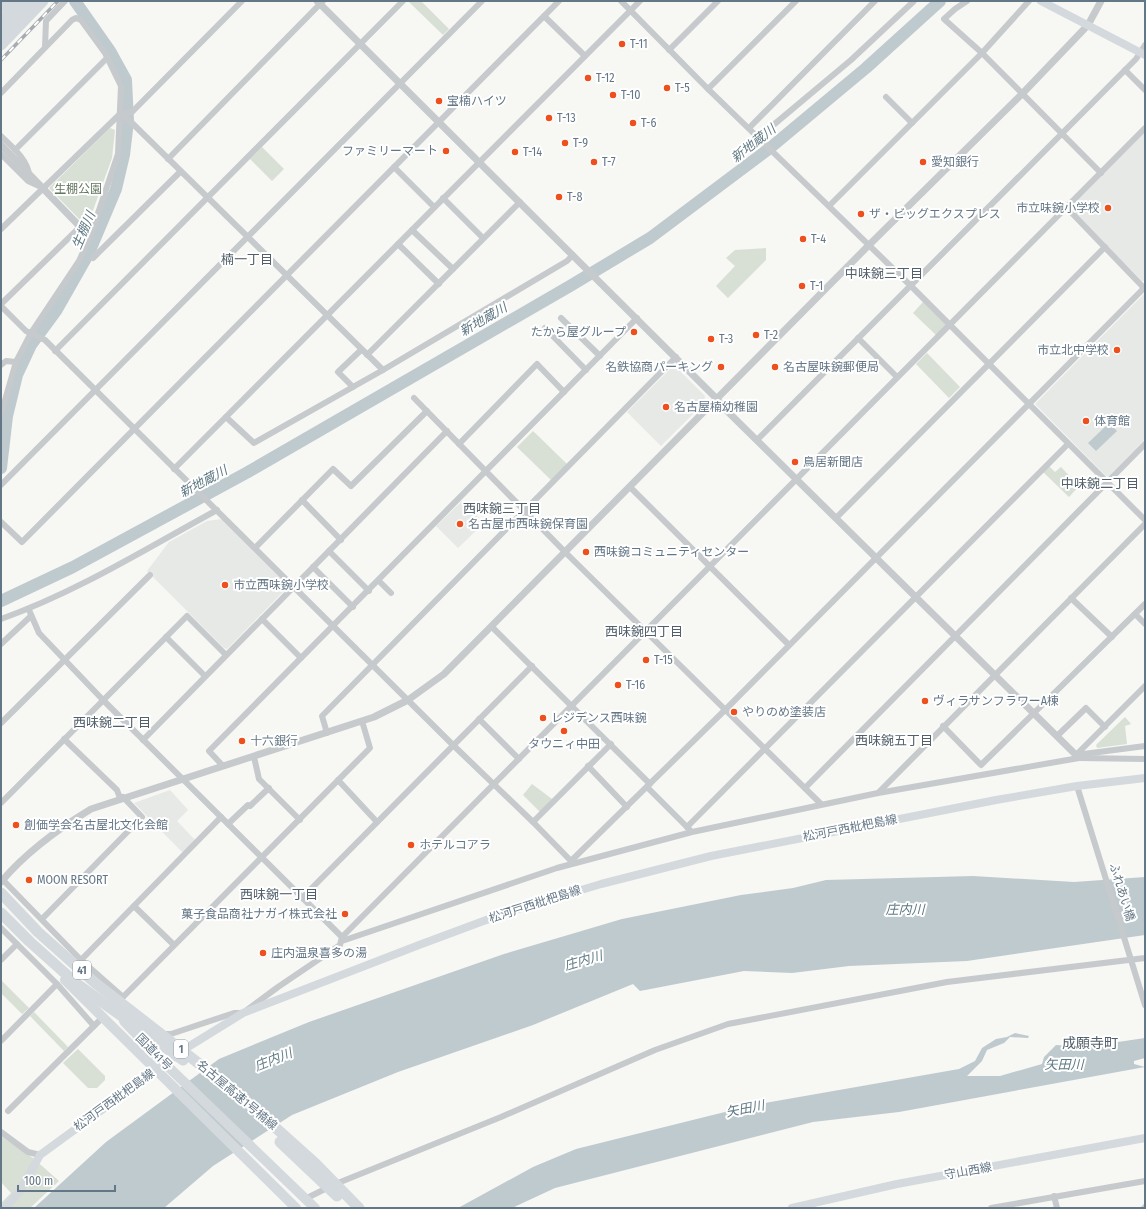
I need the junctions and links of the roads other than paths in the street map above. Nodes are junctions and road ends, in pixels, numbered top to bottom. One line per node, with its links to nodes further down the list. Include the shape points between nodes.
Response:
1 (7, 1): 23 (highway)
2 (11, 1): 24 (highway)
3 (21, 1): 27 (highway)
4 (31, 1): 29 (highway)
5 (39, 1): 30 (highway)
6 (43, 1): 32 (highway)
7 (65, 1): 34 (street, via 46,21)
8 (242, 1): 49 (street, via 132,112)
9 (403, 1): 31 (street)
10 (482, 1): 42 (street)
11 (559, 1): 26 (street)
12 (621, 1): 25 (street)
13 (640, 1): 25 (street)
14 (718, 1): 35 (street)
15 (796, 1): 44 (street)
16 (875, 1): 52 (street)
17 (914, 1): 56 (street, via 851,60)
18 (967, 1): 36 (street, via 944,19)
19 (1028, 1): 36 (street)
20 (1041, 1): 28 (main road)
21 (1101, 1): 28 (street)
22 (320, 2): 31 (street); 60 (street)
23 (1, 7)
24 (1, 11)
25 (631, 11): 35 (street); 38 (street)
26 (544, 16): 38 (street); 50 (street)
27 (1, 22)
28 (1088, 25): 37 (main road); 47 (street)
29 (1, 33)
30 (1, 40)
31 (361, 43): 42 (street); 67 (street)
32 (1, 45)
33 (1145, 45): 37 (street)
34 (45, 47): 39 (street, via 76,18 81,20 105,53); 41 (street)
35 (669, 50): 44 (street)
36 (982, 53): 47 (street); 51 (street)
37 (1143, 54): 40 (street)
38 (585, 56): 61 (street)
39 (106, 59): 49 (street, via 121,86); 58 (street)
40 (1125, 70): 45 (street); 54 (street)
41 (11, 82): 43 (street); 46 (street)
42 (401, 83): 50 (street); 77 (street)
43 (1, 85)
44 (708, 89): 52 (street)
45 (1145, 90)
46 (1, 93)
47 (1022, 94): 54 (street); 81 (street)
48 (886, 97): 51 (street)
49 (122, 115): 60 (street); 66 (street); 76 (street, via 118,154)
50 (438, 122): 61 (street); 62 (street)
51 (912, 123): 70 (street)
52 (749, 128): 56 (street)
53 (1145, 128): 64 (street)
54 (1061, 134): 64 (street); 87 (street)
55 (1, 136): 58 (street)
56 (759, 137): 70 (street)
57 (1, 145): 65 (street)
58 (15, 150): 65 (street, via 28,168)
59 (3, 159): 66 (street, via 28,181)
60 (168, 159): 63 (street)
61 (481, 162): 68 (street); 69 (street)
62 (394, 167): 71 (street); 85 (street)
63 (180, 172): 67 (street); 83 (street)
64 (1101, 173): 72 (street)
65 (29, 175): 66 (street)
66 (41, 188): 73 (street); 74 (street)
67 (207, 198): 77 (street); 98 (street)
68 (443, 198): 71 (street); 78 (street)
69 (520, 202): 78 (street); 82 (street)
70 (829, 206): 81 (street)
71 (434, 207): 75 (street)
72 (1067, 208): 80 (street); 93 (street)
73 (80, 227): 76 (street); 89 (street)
74 (1, 229)
75 (412, 230): 79 (street); 84 (street)
76 (90, 237): 95 (street, via 79,261)
77 (248, 238): 85 (street); 109 (street)
78 (483, 238): 84 (street)
79 (398, 244): 86 (street); 90 (street)
80 (1105, 247): 88 (street); 103 (street)
81 (871, 248): 87 (street); 112 (street)
82 (573, 255): 92 (street); 105 (street, via 567,261)
83 (93, 258)
84 (453, 269): 86 (street)
85 (287, 276): 90 (street); 117 (street)
86 (438, 284): 99 (street)
87 (911, 286): 93 (street); 96 (street)
88 (1145, 288): 113 (street)
89 (1, 305): 95 (street, via 26,331)
90 (327, 315): 97 (street); 116 (street)
91 (561, 318): 100 (street)
92 (637, 318): 100 (street); 101 (street)
93 (950, 324): 103 (street); 107 (street)
94 (545, 328): 106 (street)
95 (33, 333): 98 (street); 102 (street)
96 (858, 338): 107 (street); 119 (street)
97 (361, 350): 99 (street); 108 (street, via 338,372)
98 (55, 351): 109 (street)
99 (367, 355): 105 (street)
100 (600, 356): 106 (street)
101 (676, 357): 112 (street); 131 (street)
102 (16, 362): 104 (street, via 6,361); 115 (street)
103 (989, 364): 113 (street); 132 (street)
104 (1, 365)
105 (383, 370): 108 (street)
106 (586, 370): 110 (street)
107 (897, 377): 125 (street)
108 (353, 387): 116 (street, via 254,443)
109 (96, 391): 117 (street); 127 (street)
110 (564, 392): 120 (street, via 537,364); 124 (street)
111 (414, 398): 114 (street)
112 (718, 399): 119 (street); 128 (street)
113 (1029, 404): 121 (street); 140 (street)
114 (427, 411): 118 (street); 129 (street, via 351,486 333,469)
115 (1, 414)
116 (226, 417): 123 (street)
117 (134, 429): 123 (street); 134 (street, via 22,542)
118 (447, 431): 120 (street); 136 (street)
119 (757, 440): 125 (street)
120 (459, 444): 124 (street)
121 (1068, 444): 126 (street); 148 (street)
122 (1145, 444): 126 (street)
123 (174, 469): 130 (street)
124 (486, 472): 131 (street); 144 (street)
125 (797, 479): 132 (street); 141 (street)
126 (1108, 482): 133 (street); 160 (street)
127 (2, 485)
128 (630, 487): 139 (street); 141 (street)
129 (302, 500): 136 (street); 137 (street)
130 (217, 510): 137 (street); 152 (street)
131 (525, 511): 139 (street); 168 (street)
132 (836, 518): 140 (street)
133 (1145, 520)
134 (1, 522)
135 (1145, 524): 149 (street)
136 (341, 540): 138 (street)
137 (255, 548): 145 (street)
138 (329, 551): 142 (street); 146 (street)
139 (566, 553): 158 (street); 159 (street)
140 (876, 558): 148 (street); 164 (street)
141 (711, 566): 159 (street); 164 (street)
142 (313, 567): 145 (street); 151 (street)
143 (150, 575): 167 (street)
144 (378, 580): 146 (street); 147 (street)
145 (294, 587): 155 (street); 157 (street)
146 (368, 591): 151 (street)
147 (391, 593)
148 (915, 597): 160 (street); 190 (street)
149 (1071, 598): 162 (street); 170 (street)
150 (1145, 604): 153 (street)
151 (353, 607): 157 (street)
152 (30, 613): 154 (street); 163 (street); 167 (street, via 39,633)
153 (1135, 614): 156 (street); 162 (street)
154 (1, 619)
155 (262, 619): 165 (street); 166 (street)
156 (1145, 624)
157 (333, 626): 166 (street); 168 (street)
158 (492, 627): 169 (street); 174 (street, via 444,674)
159 (645, 632): 175 (street); 176 (street)
160 (955, 636): 170 (street); 204 (street)
161 (166, 637): 165 (street, via 187,616); 171 (street); 173 (street)
162 (1112, 637): 177 (street)
163 (1, 644)
164 (789, 645): 176 (street)
165 (226, 655): 171 (street)
166 (301, 658): 195 (street, via 209,751)
167 (64, 659): 173 (street); 180 (street)
168 (372, 665): 174 (street); 183 (street, via 322,716)
169 (532, 666): 175 (street); 178 (street)
170 (995, 675): 177 (street); 181 (street)
171 (205, 676): 186 (street)
172 (1145, 686): 182 (street)
173 (103, 700): 185 (street); 186 (street)
174 (408, 700): 179 (street); 188 (street)
175 (572, 706): 187 (street); 193 (street)
176 (726, 709): 190 (street); 201 (street)
177 (1034, 713): 181 (street, via 981,765); 184 (street)
178 (479, 719): 188 (street); 193 (street)
179 (362, 721): 183 (street); 199 (street, via 370,748)
180 (1, 723)
181 (943, 726): 205 (street)
182 (1105, 727): 184 (street, via 1086,708); 192 (street)
183 (327, 733): 191 (street)
184 (1057, 736): 192 (street)
185 (64, 739): 206 (street, via 117,790); 207 (street)
186 (143, 740): 197 (street)
187 (611, 744): 196 (street); 201 (street)
188 (452, 745): 200 (street); 212 (street)
189 (1145, 746): 192 (street)
190 (765, 748): 204 (street); 215 (street)
191 (254, 757): 195 (street); 203 (street, via 259,779)
192 (1078, 757): 194 (street); 205 (street)
193 (519, 759): 200 (street)
194 (1145, 759)
195 (223, 766): 197 (street)
196 (588, 766): 209 (street); 213 (street)
197 (182, 778): 206 (street); 210 (street)
198 (1145, 778): 202 (main road, 松河戸西枇杷島線)
199 (338, 780): 211 (street); 212 (street)
200 (494, 784): 213 (street); 228 (street)
201 (649, 785): 209 (street); 215 (street)
202 (1077, 786): 231 (street, ふれあい橋); 239 (main road, 松河戸西枇杷島線, via 769,844 601,884 505,913)
203 (269, 788): 211 (street); 214 (street)
204 (805, 788): 208 (street)
205 (878, 793): 208 (street)
206 (122, 798): 219 (street, via 91,809 66,824 29,853); 226 (street, via 142,818)
207 (1, 803)
208 (821, 804): 216 (street)
209 (627, 807): 218 (street)
210 (221, 817): 214 (street); 223 (street)
211 (300, 820): 217 (street)
212 (377, 822): 221 (street)
213 (533, 822): 218 (street)
214 (228, 824): 217 (street)
215 (687, 827): 216 (street)
216 (692, 832): 218 (street)
217 (262, 858): 221 (street); 230 (street)
218 (572, 862): 228 (street)
219 (2, 883): 226 (street); 241 (highway, 国道41号 / 41, via 75,962 134,1033)
220 (1, 893): 253 (highway, 名古屋高速1号楠線 / 1, via 38,932 94,982 244,1099 315,1163)
221 (302, 898): 228 (street)
222 (1, 902): 238 (highway)
223 (134, 906): 230 (street); 234 (street)
224 (1, 913): 238 (highway, 名古屋高速1号楠線 / 1, via 59,969)
225 (1, 919): 242 (highway, 国道41号 / 41)
226 (42, 919): 234 (street)
227 (1, 928): 229 (street)
228 (342, 939): 239 (street, via 340,945 278,986)
229 (17, 944): 233 (street); 235 (street)
230 (174, 945): 236 (street)
231 (1130, 956): 232 (street); 237 (street, ふれあい橋); 249 (street, via 1100,964 947,982 728,1024 656,1050 501,1117 333,1185)
232 (1145, 958)
233 (1, 960)
234 (81, 960): 236 (street)
235 (57, 984): 240 (street); 243 (street, via 96,1024)
236 (123, 997): 239 (street, via 116,1004 153,1038 234,1013)
237 (1145, 1005)
238 (115, 1012): 252 (highway, 名古屋高速1号楠線 / 1, via 233,1099)
239 (243, 1013): 241 (main road, 松河戸西枇杷島線)
240 (1, 1041)
241 (165, 1063): 242 (main road, 松河戸西枇杷島線); 249 (highway, 国道41号 / 41)
242 (160, 1073): 246 (main road, 松河戸西枇杷島線); 250 (highway, 国道41号 / 41)
243 (8, 1111)
244 (1, 1132): 246 (street, via 28,1152)
245 (1145, 1138): 254 (main road, 守山西線, via 897,1184)
246 (40, 1155): 251 (main road, 松河戸西枇杷島線, via 20,1191)
247 (1145, 1181): 248 (street)
248 (1054, 1196): 255 (street); 256 (street)
249 (308, 1201)
250 (293, 1207)
251 (5, 1208)
252 (349, 1208)
253 (359, 1208)
254 (792, 1208)
255 (991, 1208)
256 (1057, 1208)

